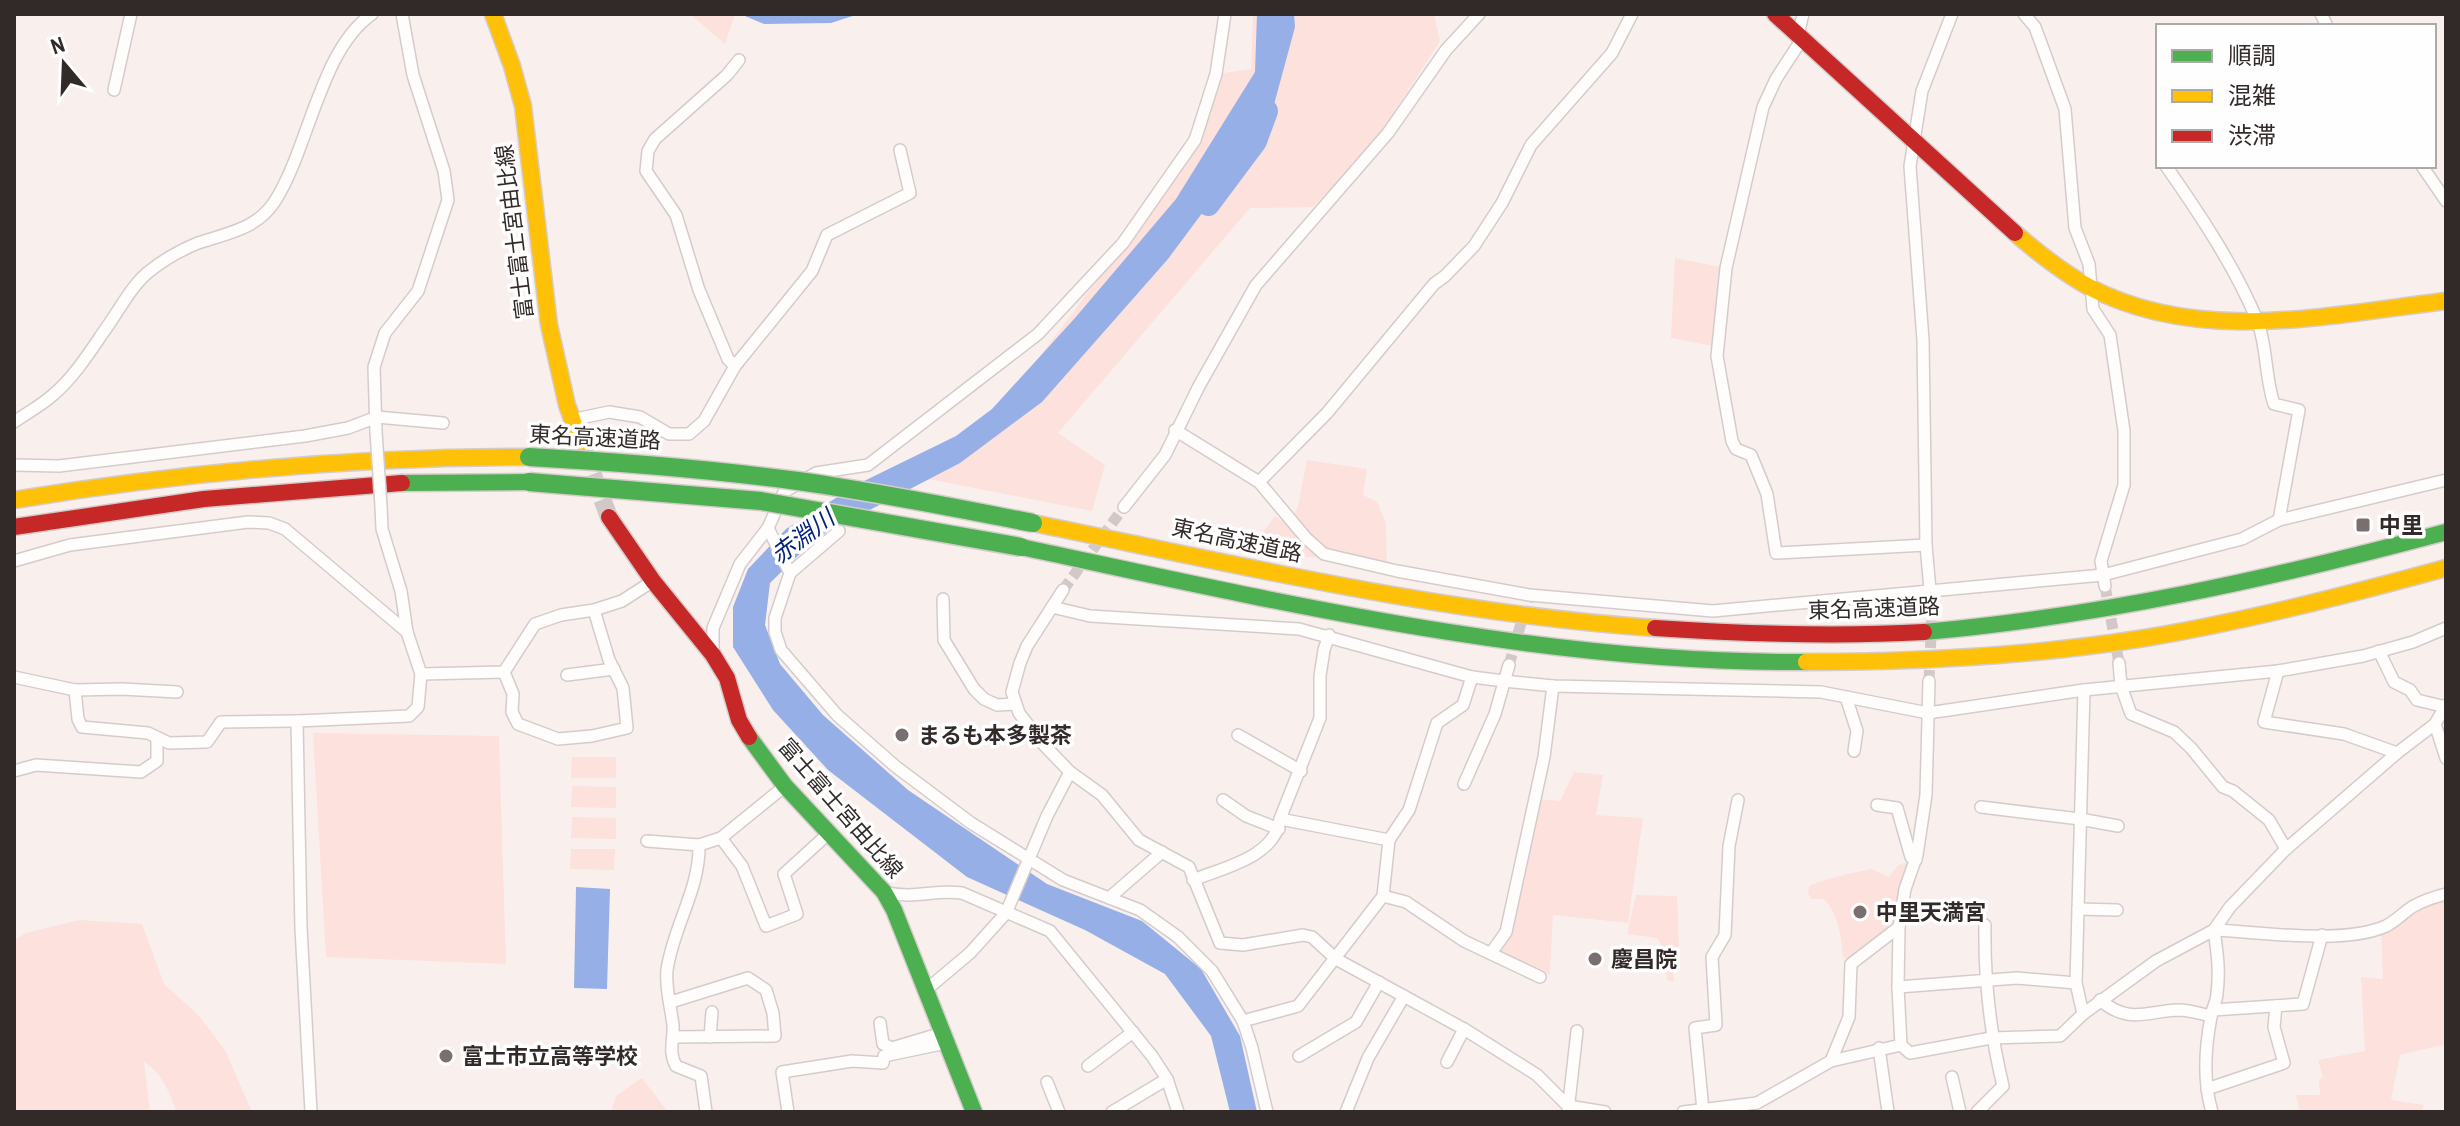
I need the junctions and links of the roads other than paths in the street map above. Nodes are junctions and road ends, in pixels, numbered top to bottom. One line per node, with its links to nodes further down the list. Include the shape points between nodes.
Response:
1 (131, 14): 14 (street)
2 (402, 14): 24 (street, via 448,200 418,291 385,333 374,367)
3 (493, 14): 25 (main road, 富士富士宮由比線, via 525,117 551,345)
4 (1225, 14): 38 (street, via 1216,74 1195,140 1123,243 1038,334 868,465 816,473 784,492)
5 (1479, 14): 28 (street, via 1446,50 1388,133 1256,285)
6 (1632, 14): 32 (street, via 1612,53 1531,145 1474,246)
7 (1775, 14): 12 (main road)
8 (1803, 14): 12 (street)
9 (1952, 14): 15 (street, via 1922,91)
10 (2024, 14): 20 (street, via 2035,27 2065,109 2072,210)
11 (367, 16): 26 (street, via 328,74 284,183 263,217 170,256 146,273 64,383)
12 (1800, 37): 15 (main road); 41 (street, via 1763,107 1726,268 1717,356 1732,441 1736,449 1751,455 1767,494 1776,553)
13 (739, 60): 23 (street, via 655,139 646,171 676,215 699,290)
14 (114, 90)
15 (1913, 144): 20 (main road, via 2050,262); 41 (street)
16 (900, 150): 23 (street, via 910,193 827,235 812,271)
17 (2167, 168): 22 (street)
18 (2423, 168): 19 (street)
19 (2446, 201)
20 (2091, 288): 22 (main road, via 2145,309); 46 (street, via 2093,309 2110,335 2126,451 2124,485 2101,561)
21 (2446, 301): 22 (main road)
22 (2258, 322): 36 (street, via 2274,404 2299,410)
23 (735, 366): 25 (street, via 704,421 689,434 669,434 640,417 609,412)
24 (377, 417): 27 (street); 30 (street, via 305,436 59,466); 54 (street, bridge, via 382,529)
25 (571, 420): 29 (main road, 富士富士宮由比線)
26 (14, 422)
27 (443, 423)
28 (1175, 430): 32 (street); 34 (street, via 1165,455)
29 (581, 444)
30 (14, 465)
31 (2446, 480): 36 (street)
32 (1259, 482): 48 (street, via 1324,554 1529,595 1713,611)
33 (14, 500): 40 (main road, 東名高速道路, bridge, via 310,462 529,457 655,464 882,494 1384,594 1535,618 1679,631 1844,635 2010,624 2133,607)
34 (1124, 507)
35 (609, 517): 45 (main road, 富士富士宮由比線)
36 (2279, 520): 46 (street, via 2242,539)
37 (14, 527): 43 (main road, bridge, via 277,491 397,483 529,482 656,490 875,519 1338,612 1532,644 1761,662 1924,659 2141,638 2332,599)
38 (768, 528): 44 (street); 57 (street, via 740,564 713,628)
39 (839, 531): 44 (street)
40 (2446, 532)
41 (1926, 545): 48 (street)
42 (14, 561): 54 (street, via 70,545 269,523 285,529)
43 (2446, 568)
44 (790, 573): 104 (street, via 778,602 775,632 795,668 837,715 895,766)
45 (653, 581): 51 (street, via 622,601); 57 (main road, 富士富士宮由比線)
46 (2104, 581): 48 (street)
47 (1063, 590): 50 (street)
48 (1930, 593): 52 (street)
49 (943, 599): 75 (street, via 944,640 974,689 997,705)
50 (1052, 607): 55 (street, via 1090,616); 75 (street, via 1020,663 1012,692)
51 (594, 610): 60 (street); 62 (street, via 535,624)
52 (1932, 612)
53 (2446, 628): 56 (street)
54 (407, 632): 63 (street)
55 (1329, 635): 66 (street); 86 (street, via 1320,676 1320,718)
56 (2379, 651): 61 (street); 76 (street, via 2394,682 2417,700)
57 (713, 655): 89 (main road, 富士富士宮由比線, via 727,678 739,720)
58 (2119, 663): 70 (street)
59 (1509, 665): 67 (street)
60 (614, 669): 62 (street, via 623,688 627,728 558,739 518,724); 64 (street)
61 (2278, 671): 70 (street); 83 (street, via 2264,722 2344,734)
62 (504, 672): 63 (street)
63 (421, 674): 78 (street, via 418,707 409,716)
64 (567, 675)
65 (14, 677): 71 (street)
66 (1472, 677): 67 (street); 99 (street, via 1463,705 1437,723 1409,810)
67 (1504, 681): 69 (street); 88 (street)
68 (1929, 681): 77 (street)
69 (1553, 686): 74 (street, via 1821,692); 118 (street, via 1544,757 1506,932)
70 (2121, 686): 72 (street); 102 (street, via 2131,714 2174,732 2223,787 2269,820)
71 (75, 690): 73 (street); 81 (street, via 82,727)
72 (2084, 690): 77 (street); 94 (street)
73 (177, 692)
74 (1846, 697): 77 (street); 82 (street, via 1857,731)
75 (1016, 704): 87 (street)
76 (2446, 706): 79 (street)
77 (1928, 713): 105 (street, via 1926,795)
78 (297, 721): 81 (street, via 221,722 207,742 169,743); 155 (street)
79 (2440, 724): 83 (street); 84 (street)
80 (1238, 735): 86 (street)
81 (157, 738): 85 (street, via 157,761 141,772 36,765)
82 (1854, 751)
83 (2397, 753): 102 (street)
84 (2446, 758)
85 (14, 771)
86 (1301, 771): 95 (street)
87 (1070, 772): 103 (street, via 1102,795 1139,840); 104 (street)
88 (1464, 784)
89 (785, 786): 97 (main road, 富士富士宮由比線); 98 (street)
90 (1223, 800): 95 (street, via 1246,816)
91 (1738, 800): 154 (street, via 1729,846 1725,935 1712,957 1716,1025 1695,1028)
92 (1877, 805): 105 (street, via 1897,808)
93 (1981, 807): 94 (street)
94 (2080, 819): 96 (street); 111 (street)
95 (1280, 824): 99 (street); 106 (street, via 1259,853)
96 (2118, 826)
97 (829, 833): 98 (street, via 784,874 797,914 766,926 742,866); 107 (main road, 富士富士宮由比線)
98 (721, 838): 101 (street)
99 (1389, 840): 109 (street)
100 (647, 841): 101 (street)
101 (699, 845): 128 (street, via 694,882 667,971)
102 (2286, 849): 116 (street)
103 (1162, 852): 106 (street, via 1189,867); 110 (street)
104 (1028, 859): 110 (street); 113 (street)
105 (1916, 860): 115 (street)
106 (1193, 880): 119 (street, via 1220,943 1243,945 1303,935)
107 (884, 892): 113 (street, via 905,897 962,893); 125 (main road, 富士富士宮由比線)
108 (2446, 894): 117 (street, via 2431,897 2388,925 2362,933)
109 (1383, 896): 118 (street, via 1406,902); 119 (street)
110 (1109, 898): 133 (street, via 1140,910 1178,937 1212,971)
111 (2078, 909): 112 (street); 123 (street)
112 (2117, 910)
113 (1006, 913): 125 (street); 137 (street, via 1050,931)
114 (1985, 925): 121 (street)
115 (1899, 927): 124 (street); 145 (street, via 1851,964 1849,1017)
116 (2214, 930): 117 (street); 127 (street); 131 (street, via 2219,967)
117 (2322, 935): 129 (street, via 2303,1004)
118 (1491, 953): 120 (street)
119 (1336, 959): 122 (street); 133 (street, via 1298,1006)
120 (1540, 977)
121 (1984, 978): 123 (street); 124 (street); 141 (street)
122 (1379, 982): 126 (street); 144 (street, via 1356,1022)
123 (2076, 983): 132 (street)
124 (1898, 987): 142 (street)
125 (926, 990): 140 (main road, 富士富士宮由比線)
126 (1404, 996): 135 (street); 163 (street, via 1368,1058)
127 (2100, 1000): 131 (street, via 2114,1012 2131,1015); 132 (street)
128 (671, 1002): 138 (street); 139 (street, via 748,978 766,990 775,1036)
129 (2276, 1006): 131 (street); 151 (street, via 2274,1027 2284,1063)
130 (712, 1012): 139 (street)
131 (2212, 1013): 151 (street)
132 (2083, 1014): 141 (street, via 2060,1036)
133 (1243, 1021): 162 (street)
134 (880, 1023): 140 (street, via 883,1044 892,1048)
135 (1464, 1029): 146 (street); 153 (street, via 1537,1075)
136 (1577, 1031): 153 (street)
137 (1133, 1032): 147 (street); 149 (street)
138 (673, 1037): 139 (street); 156 (street, via 670,1055 676,1066 701,1076)
139 (710, 1037)
140 (944, 1038): 157 (street, via 884,1056 883,1063 852,1061 782,1072); 158 (main road, 富士富士宮由比線)
141 (1991, 1038): 142 (street, via 1910,1053); 168 (street, via 2003,1086)
142 (1901, 1045): 143 (street)
143 (1879, 1048): 145 (street); 166 (street)
144 (1299, 1056)
145 (1831, 1061): 152 (street)
146 (1447, 1062)
147 (1088, 1066)
148 (1952, 1077): 167 (street)
149 (1167, 1079): 160 (street); 161 (street)
150 (1047, 1082): 159 (street)
151 (2207, 1089): 169 (street)
152 (1758, 1108): 154 (street)
153 (1568, 1109): 164 (street)
154 (1703, 1110): 165 (street)
155 (311, 1112)
156 (706, 1112)
157 (788, 1112)
158 (974, 1112)
159 (1059, 1112)
160 (1112, 1112)
161 (1178, 1112)
162 (1267, 1112)
163 (1346, 1112)
164 (1605, 1112)
165 (1683, 1112)
166 (1888, 1112)
167 (1960, 1112)
168 (1977, 1112)
169 (2212, 1112)

